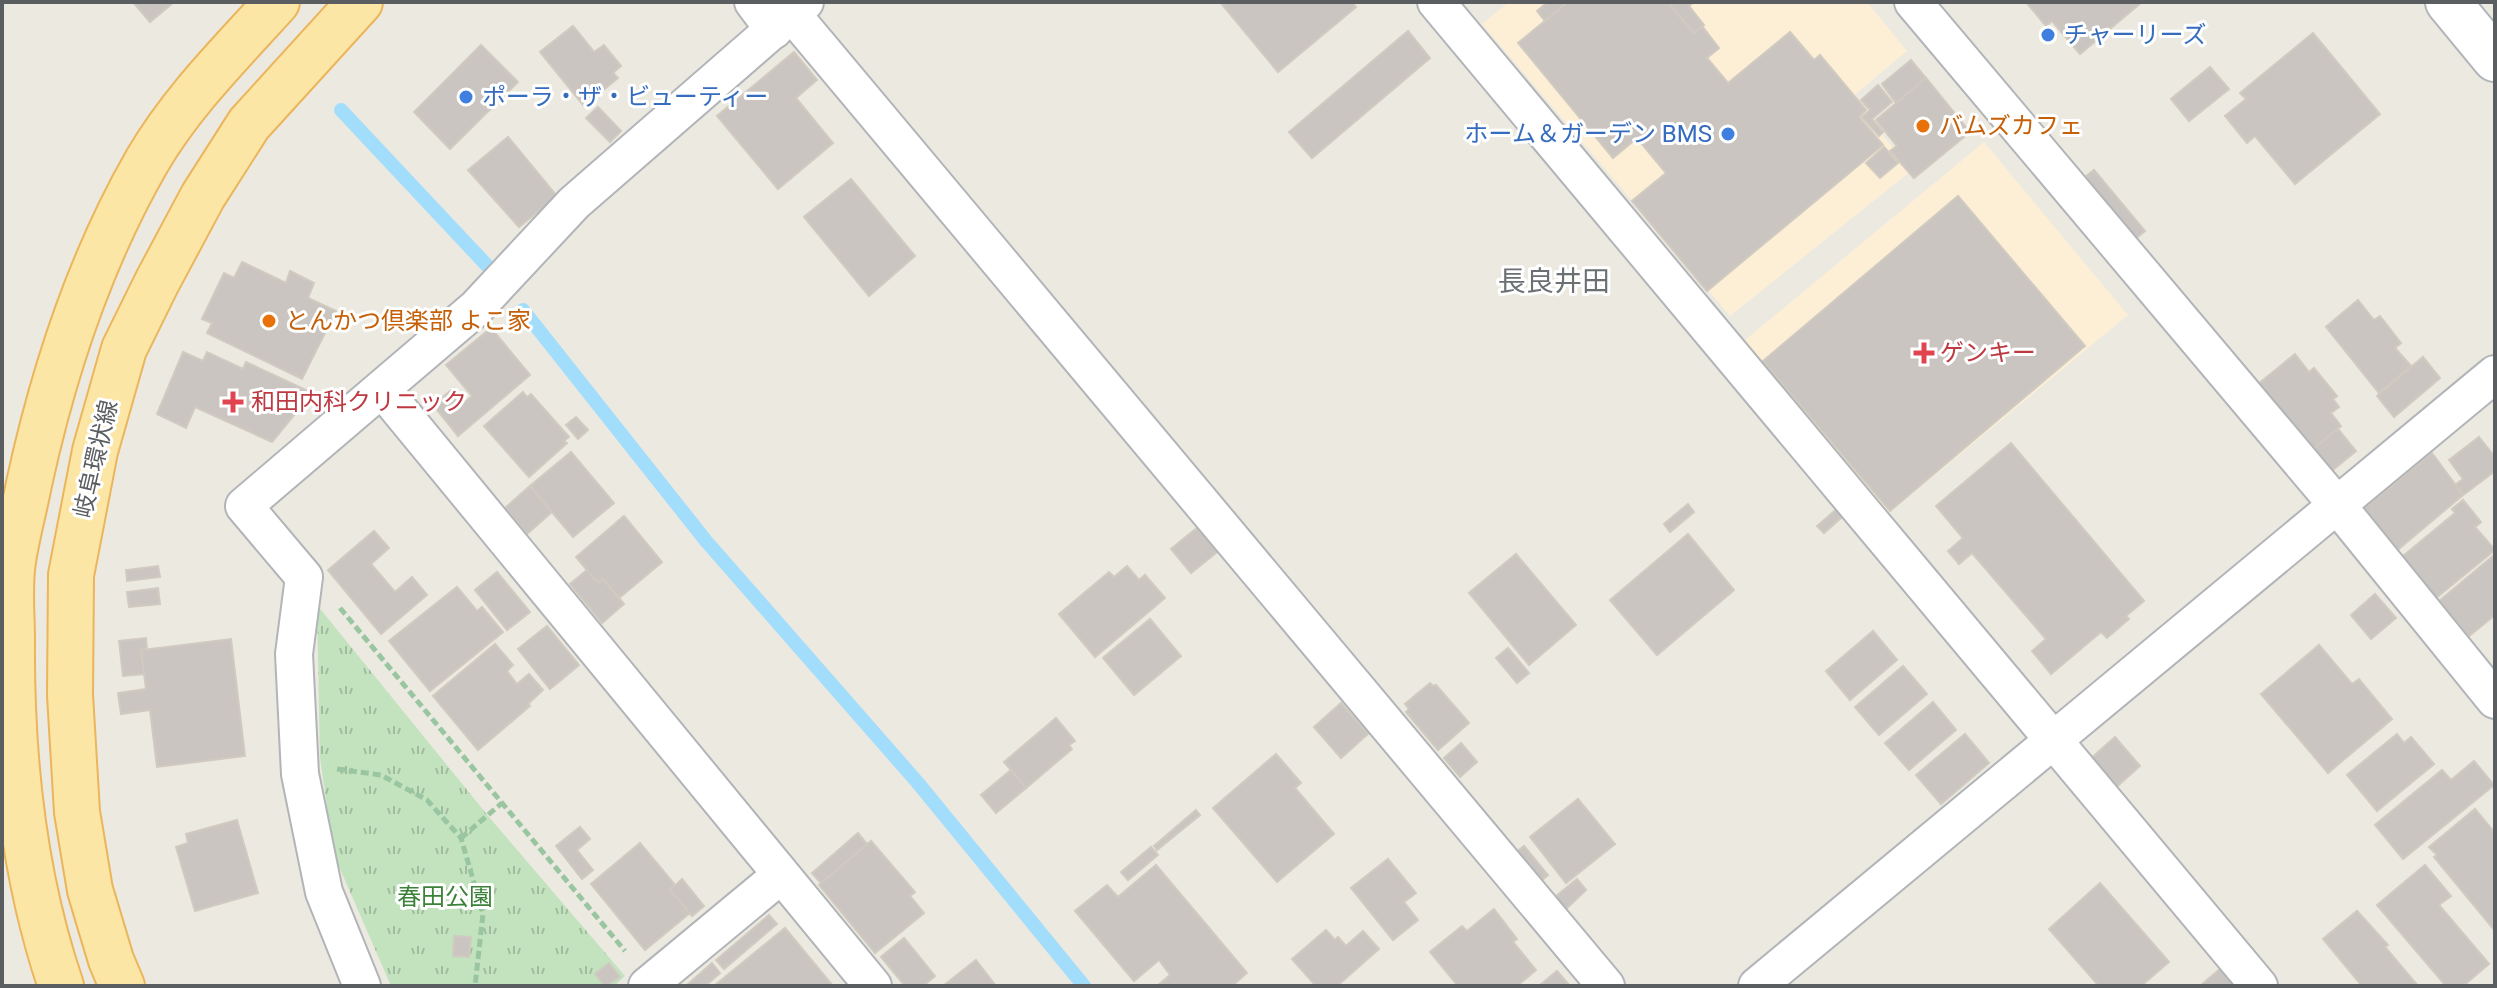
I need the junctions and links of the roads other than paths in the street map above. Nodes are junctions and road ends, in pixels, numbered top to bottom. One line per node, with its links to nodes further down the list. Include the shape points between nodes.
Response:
1 (277, 2): 15 (main road, via 198,87 148,159 106,241 37,443 12,564 11,699 24,830)
2 (360, 2): 16 (main road, 岐阜環状線, via 249,124 203,196 124,349 95,451 71,575 70,695 77,812 90,890)
3 (1436, 2): 12 (street)
4 (1913, 2): 10 (street)
5 (2448, 2): 7 (street)
6 (781, 12): 9 (street, via 574,203 476,308); 19 (street)
7 (2495, 59)
8 (2495, 374): 10 (street)
9 (382, 389): 13 (street); 17 (street, via 244,506 304,577 294,654 300,774 324,892)
10 (2337, 505): 11 (street); 12 (street)
11 (2495, 700)
12 (2053, 740): 20 (street); 21 (street)
13 (781, 875): 14 (street); 18 (street)
14 (649, 984)
15 (61, 986)
16 (122, 986)
17 (362, 986)
18 (873, 986)
19 (1606, 986)
20 (1757, 986)
21 (2259, 986)

